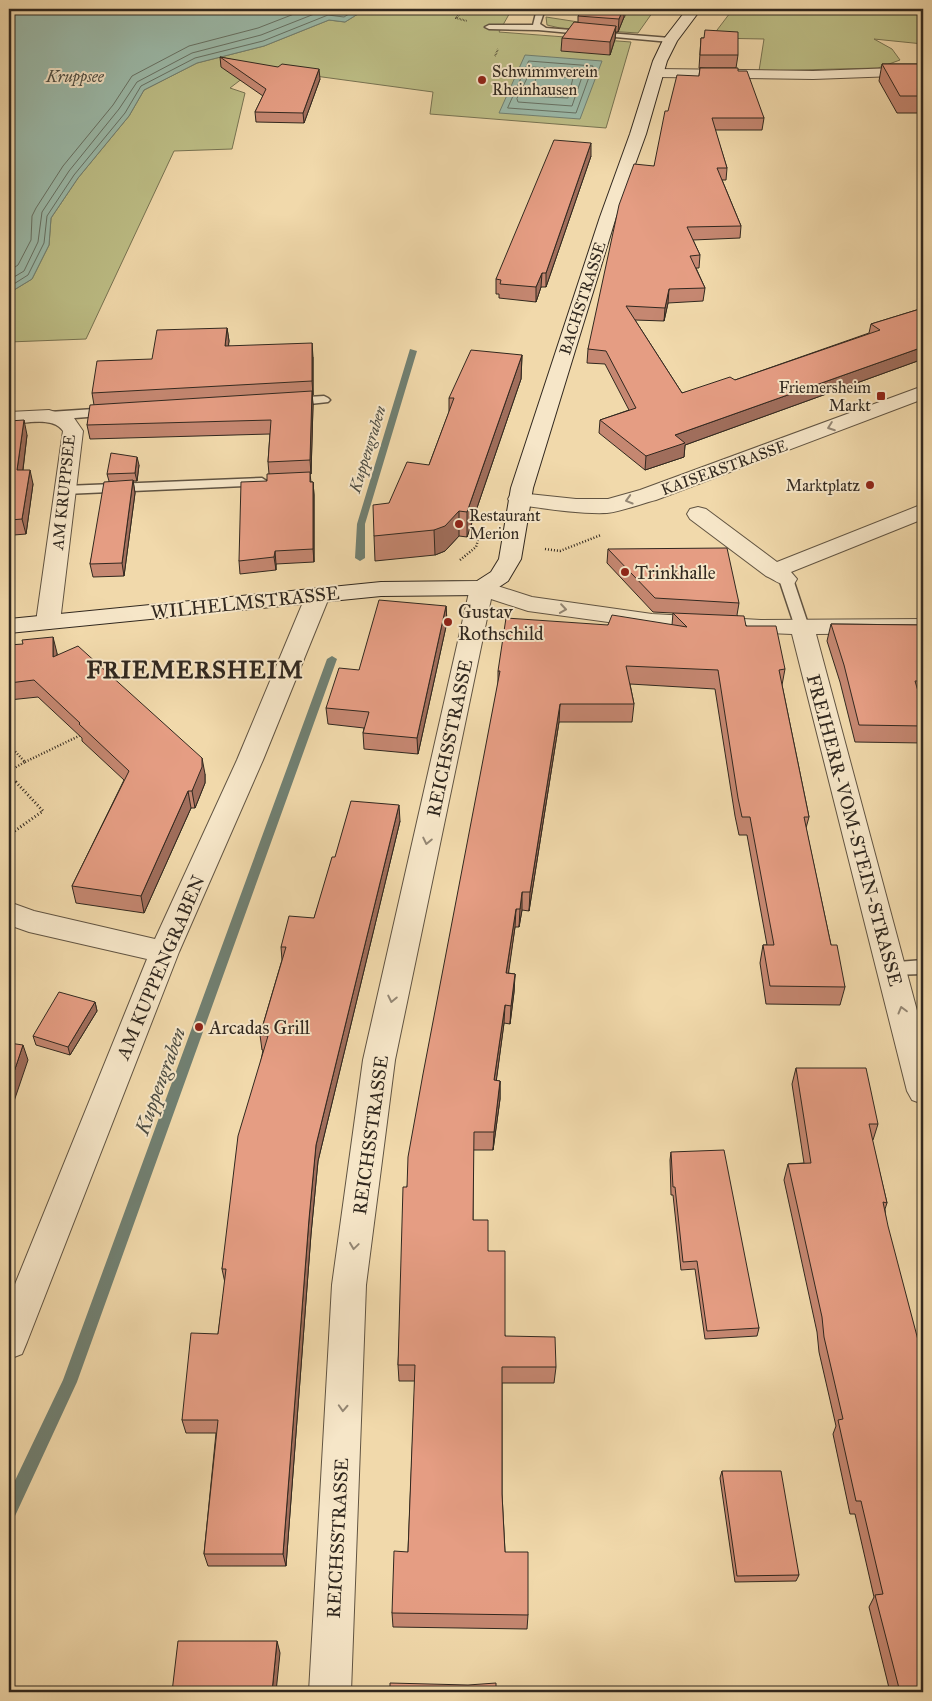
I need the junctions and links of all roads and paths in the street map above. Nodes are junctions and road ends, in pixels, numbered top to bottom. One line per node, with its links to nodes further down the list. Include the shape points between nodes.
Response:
1 (541, 9): 4 (lane, via 536,24)
2 (694, 9): 5 (street, BACHSTRASSE)
3 (489, 27): 4 (lane)
4 (538, 28): 5 (lane)
5 (670, 40): 7 (street, BACHSTRASSE)
6 (923, 71): 7 (street, via 812,75)
7 (657, 73): 16 (street, BACHSTRASSE)
8 (923, 392): 16 (street, KAISERSTRASSE, one-way to 16, via 648,495 609,506)
9 (324, 400): 10 (lane)
10 (275, 403)
11 (118, 412): 12 (lane)
12 (49, 416): 13 (street, AM KRUPPSEE); 15 (street, AM KRUPPSEE, via 67,422 73,431)
13 (9, 418)
14 (272, 482): 15 (lane)
15 (65, 490): 24 (street, AM KRUPPSEE)
16 (519, 500): 22 (street, BACHSTRASSE, via 510,559 500,576)
17 (923, 511): 21 (street)
18 (698, 514): 21 (street)
19 (481, 532): 20 (path, via 476,547)
20 (459, 561)
21 (780, 575): 27 (lane)
22 (482, 588): 23 (street, WILHELMSTRASSE); 27 (street, one-way to 27, via 528,604 652,621); 39 (street, REICHSSTRASSE, one-way to 39, via 379,1060 349,1285)
23 (318, 594): 24 (street, WILHELMSTRASSE); 34 (street, AM KUPPENGRABEN, via 250,760)
24 (48, 622): 25 (street, WILHELMSTRASSE)
25 (9, 626)
26 (923, 626): 27 (street)
27 (802, 628): 35 (street, FREIHERR-VOM-STEIN-STRASSE)
28 (87, 732): 30 (path)
29 (9, 745): 30 (path)
30 (25, 762): 31 (path)
31 (9, 773): 32 (path, via 43,811)
32 (9, 835)
33 (9, 913): 34 (street, via 29,921)
34 (164, 952): 38 (street, AM KUPPENGRABEN)
35 (891, 968): 36 (lane); 37 (street, FREIHERR-VOM-STEIN-STRASSE, one-way to 35)
36 (923, 968)
37 (923, 1091)
38 (9, 1342)
39 (330, 1692)

